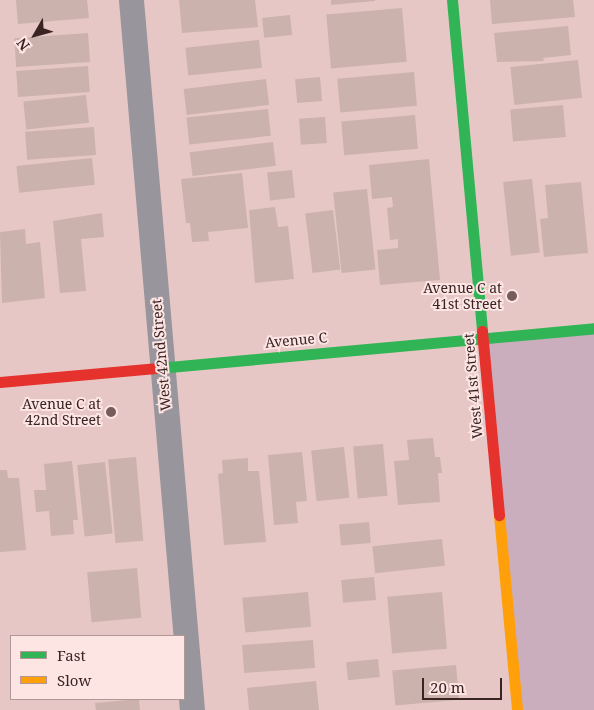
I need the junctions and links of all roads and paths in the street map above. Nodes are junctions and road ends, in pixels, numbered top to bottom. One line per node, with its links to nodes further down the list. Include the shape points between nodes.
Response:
1 (131, 0): 5 (street, West 42nd Street)
2 (452, 0): 4 (street, West 41st Street)
3 (594, 328): 4 (street, Avenue C)
4 (484, 338): 5 (street, Avenue C); 8 (street, West 41st Street)
5 (162, 366): 6 (street, Avenue C); 7 (street, West 42nd Street)
6 (0, 382)
7 (192, 710)
8 (517, 710)

